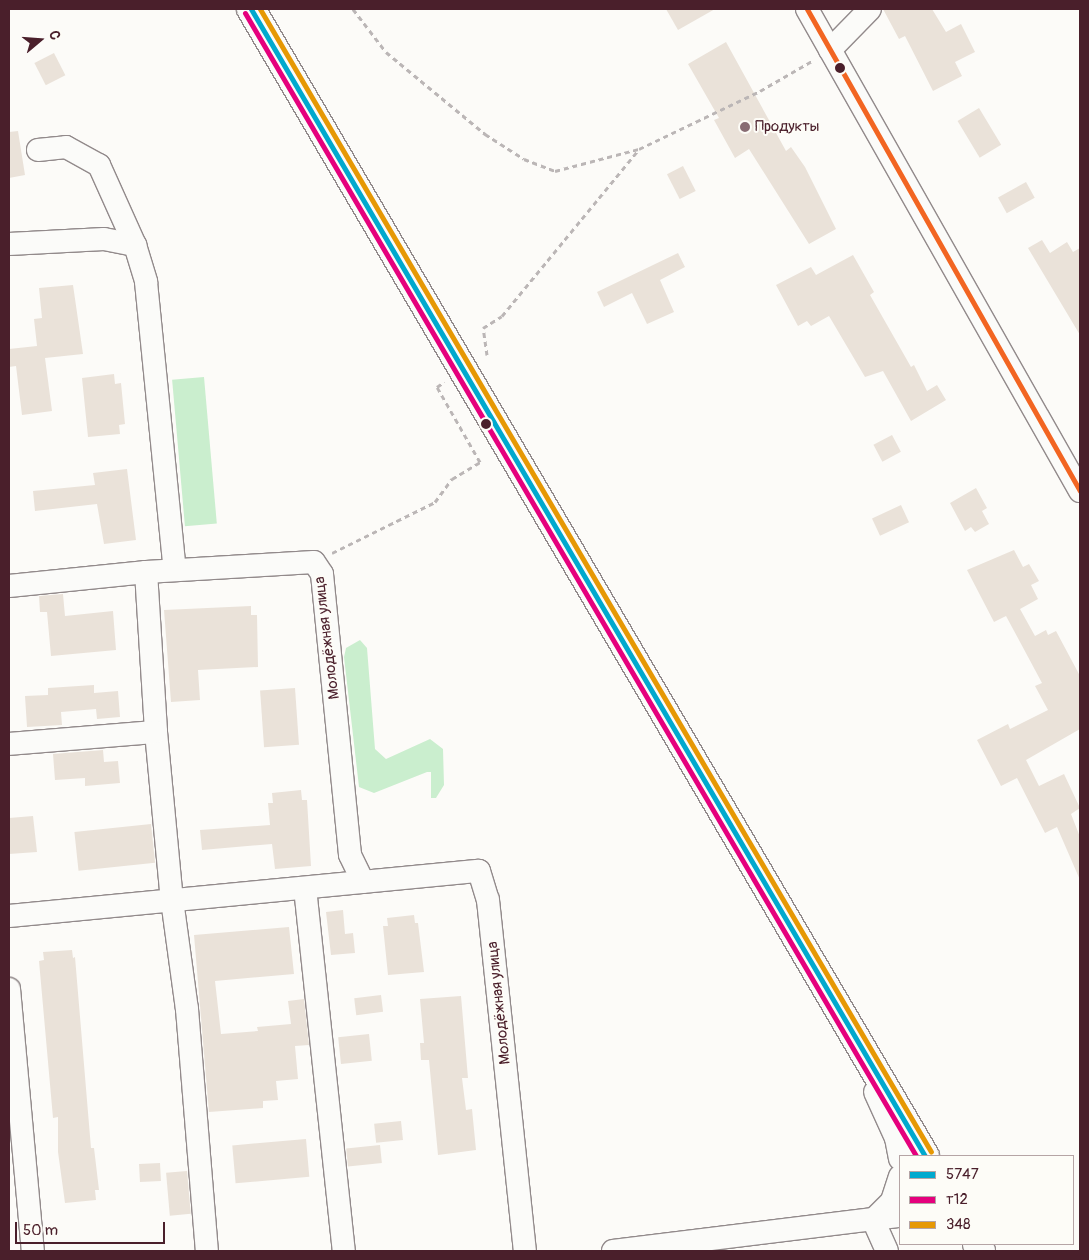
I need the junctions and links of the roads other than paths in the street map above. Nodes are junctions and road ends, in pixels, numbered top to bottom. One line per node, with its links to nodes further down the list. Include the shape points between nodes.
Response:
1 (251, 9): 19 (highway)
2 (807, 9): 4 (street)
3 (870, 9): 4 (street)
4 (830, 50): 8 (street)
5 (38, 150): 7 (street, via 66,147 99,165)
6 (9, 244): 7 (street, via 104,239)
7 (135, 245): 9 (street, via 146,282)
8 (1080, 491)
9 (175, 570): 10 (street, Молодёжная улица); 14 (street, Молодёжная улица, via 314,562 322,574 350,855)
10 (146, 572): 11 (street, Молодёжная улица); 12 (street)
11 (9, 586)
12 (156, 732): 13 (street); 16 (street)
13 (9, 744)
14 (363, 882): 15 (street, Молодёжная улица); 28 (street, Молодёжная улица, via 479,871 488,900)
15 (305, 888): 16 (street, Молодёжная улица); 27 (street)
16 (172, 900): 17 (street, Молодёжная улица); 26 (street, via 187,1010)
17 (9, 916)
18 (9, 989): 25 (street)
19 (838, 1009): 20 (street, via 896,1138); 21 (highway)
20 (899, 1155)
21 (924, 1155)
22 (899, 1179): 24 (street, via 892,1201)
23 (899, 1216): 24 (street)
24 (874, 1220): 29 (street); 30 (street)
25 (33, 1251)
26 (207, 1251)
27 (344, 1251)
28 (525, 1251)
29 (613, 1251)
30 (887, 1251)

